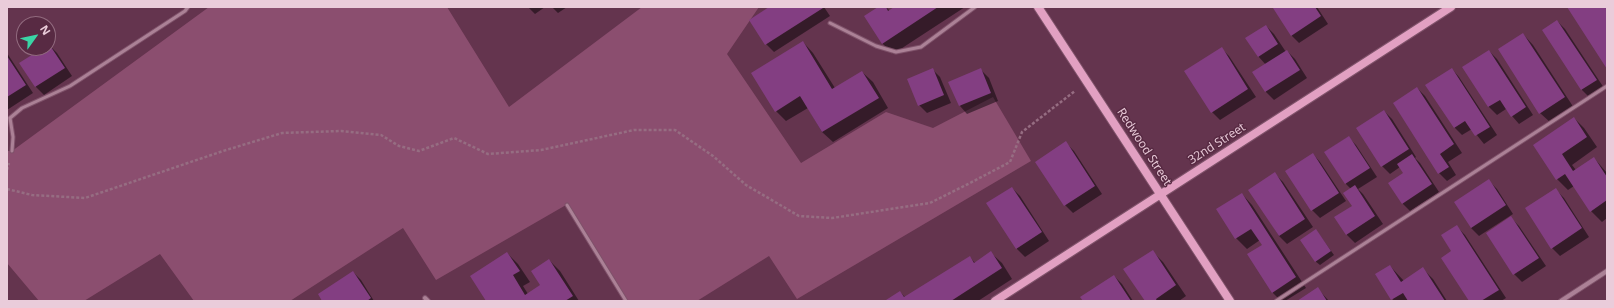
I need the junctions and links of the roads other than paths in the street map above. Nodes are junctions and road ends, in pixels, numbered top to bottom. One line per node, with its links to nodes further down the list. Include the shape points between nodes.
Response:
1 (188, 7): 7 (lane, via 70,86 22,108 10,118)
2 (975, 7): 5 (lane, via 921,47 896,52 876,46)
3 (1038, 7): 8 (street, Redwood Street)
4 (1451, 7): 8 (street, 32nd Street)
5 (830, 23)
6 (1607, 86): 14 (lane)
7 (12, 151)
8 (1160, 194): 12 (street, 32nd Street); 13 (street, Redwood Street)
9 (566, 205): 11 (lane)
10 (1607, 271): 15 (street)
11 (626, 301)
12 (995, 301)
13 (1230, 301)
14 (1276, 301)
15 (1561, 301)

